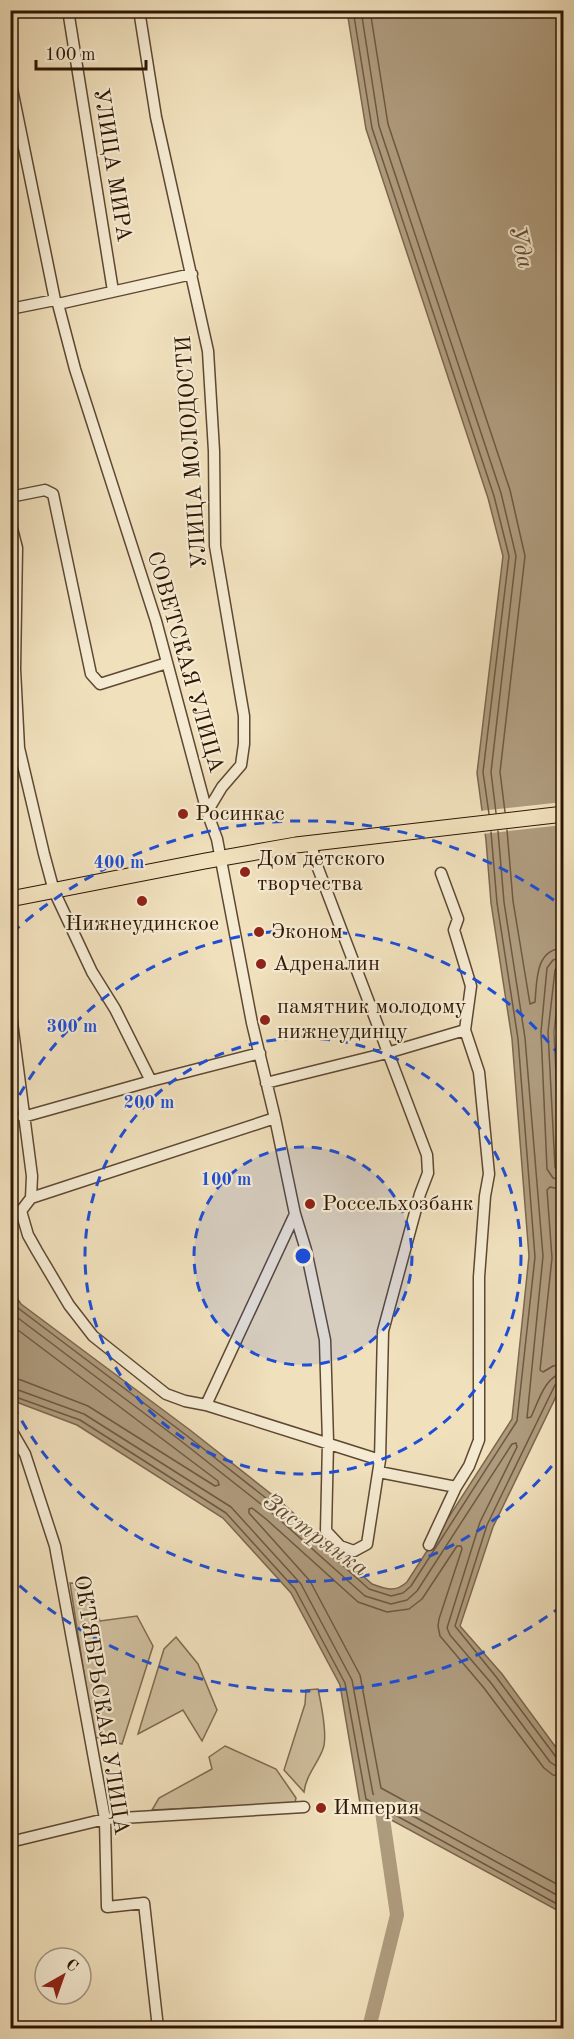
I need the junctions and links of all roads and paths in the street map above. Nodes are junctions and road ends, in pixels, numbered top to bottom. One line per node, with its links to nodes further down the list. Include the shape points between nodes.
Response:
1 (68, 10): 5 (street, УЛИЦА МИРА)
2 (139, 10): 4 (street, УЛИЦА МОЛОДОСТИ, via 156,117)
3 (10, 79): 6 (street, СОВЕТСКАЯ УЛИЦА)
4 (192, 274): 5 (street); 11 (street, УЛИЦА МОЛОДОСТИ, via 208,351 215,546 244,716 241,765 222,786)
5 (113, 291): 6 (street)
6 (57, 302): 7 (street); 10 (street, СОВЕТСКАЯ УЛИЦА)
7 (10, 309)
8 (10, 497): 10 (street, via 45,490 53,494 91,674 100,684)
9 (10, 521): 16 (street, via 17,548 15,669 19,747)
10 (167, 663): 11 (street, СОВЕТСКАЯ УЛИЦА)
11 (207, 812): 14 (street, СОВЕТСКАЯ УЛИЦА)
12 (564, 814): 13 (highway)
13 (310, 844): 14 (highway); 21 (street)
14 (221, 858): 16 (highway); 20 (street, СОВЕТСКАЯ УЛИЦА)
15 (441, 873): 19 (street, via 458,919 454,930 471,986)
16 (54, 891): 17 (highway); 22 (street)
17 (10, 899)
18 (10, 1007): 24 (street)
19 (465, 1030): 21 (street); 34 (street, via 479,1072 489,1173 479,1277 478,1440)
20 (260, 1053): 22 (street); 23 (street, СОВЕТСКАЯ УЛИЦА)
21 (387, 1053): 23 (street); 32 (street, via 427,1155 428,1173 383,1331)
22 (151, 1081): 24 (street)
23 (266, 1083): 25 (street, СОВЕТСКАЯ УЛИЦА)
24 (23, 1117): 26 (street, via 32,1176)
25 (275, 1118): 26 (street); 28 (street, СОВЕТСКАЯ УЛИЦА)
26 (31, 1198): 27 (street)
27 (16, 1212): 29 (street, via 69,1305 93,1336 166,1394)
28 (295, 1214): 29 (street); 31 (street, СОВЕТСКАЯ УЛИЦА, via 325,1340)
29 (206, 1405): 31 (street)
30 (10, 1428): 37 (street, ОКТЯБРЬСКАЯ УЛИЦА, via 25,1454 55,1546)
31 (328, 1442): 32 (street); 33 (street, СОВЕТСКАЯ УЛИЦА, via 326,1531 340,1546 354,1551 367,1544)
32 (380, 1460): 33 (street)
33 (379, 1472): 34 (street)
34 (456, 1487): 35 (street)
35 (429, 1545)
36 (304, 1807): 37 (street)
37 (105, 1819): 38 (street); 39 (street, ОКТЯБРЬСКАЯ УЛИЦА, via 107,1907 144,1904)
38 (10, 1842)
39 (158, 2028)

